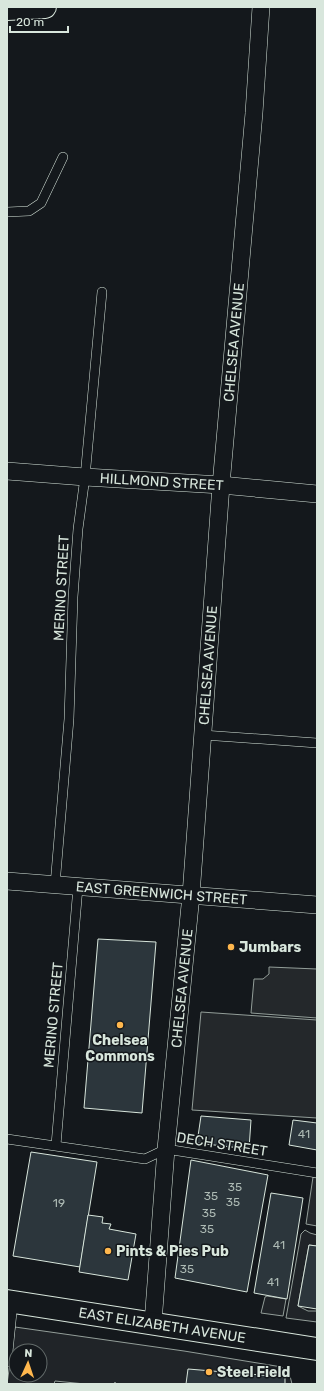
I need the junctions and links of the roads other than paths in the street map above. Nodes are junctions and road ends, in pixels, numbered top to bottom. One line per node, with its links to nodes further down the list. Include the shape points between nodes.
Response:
1 (45, 7): 3 (main road)
2 (261, 7): 9 (street, CHELSEA AVENUE)
3 (7, 9)
4 (63, 157): 5 (lane, via 40,203 30,211)
5 (7, 212)
6 (102, 292): 8 (lane, MERINO STREET)
7 (7, 471): 8 (street, HILLMOND STREET)
8 (85, 477): 9 (street, HILLMOND STREET); 14 (lane, MERINO STREET, via 75,569 68,719)
9 (221, 485): 10 (street, HILLMOND STREET); 11 (street, CHELSEA AVENUE)
10 (317, 494)
11 (202, 735): 12 (lane); 16 (street, CHELSEA AVENUE)
12 (317, 743)
13 (7, 881): 14 (street, EAST GREENWICH STREET)
14 (55, 885): 15 (street, EAST GREENWICH STREET)
15 (78, 887): 16 (street, EAST GREENWICH STREET); 19 (lane, MERINO STREET)
16 (191, 895): 17 (street, EAST GREENWICH STREET); 20 (street, CHELSEA AVENUE)
17 (317, 905)
18 (7, 1138): 19 (lane, DECH STREET)
19 (56, 1145): 20 (lane, DECH STREET, via 146,1160)
20 (166, 1149): 21 (lane, DECH STREET); 23 (street, CHELSEA AVENUE)
21 (317, 1173)
22 (10, 1302): 23 (main road, EAST ELIZABETH AVENUE); 25 (lane)
23 (153, 1323): 24 (main road, EAST ELIZABETH AVENUE)
24 (317, 1349)
25 (7, 1362)

